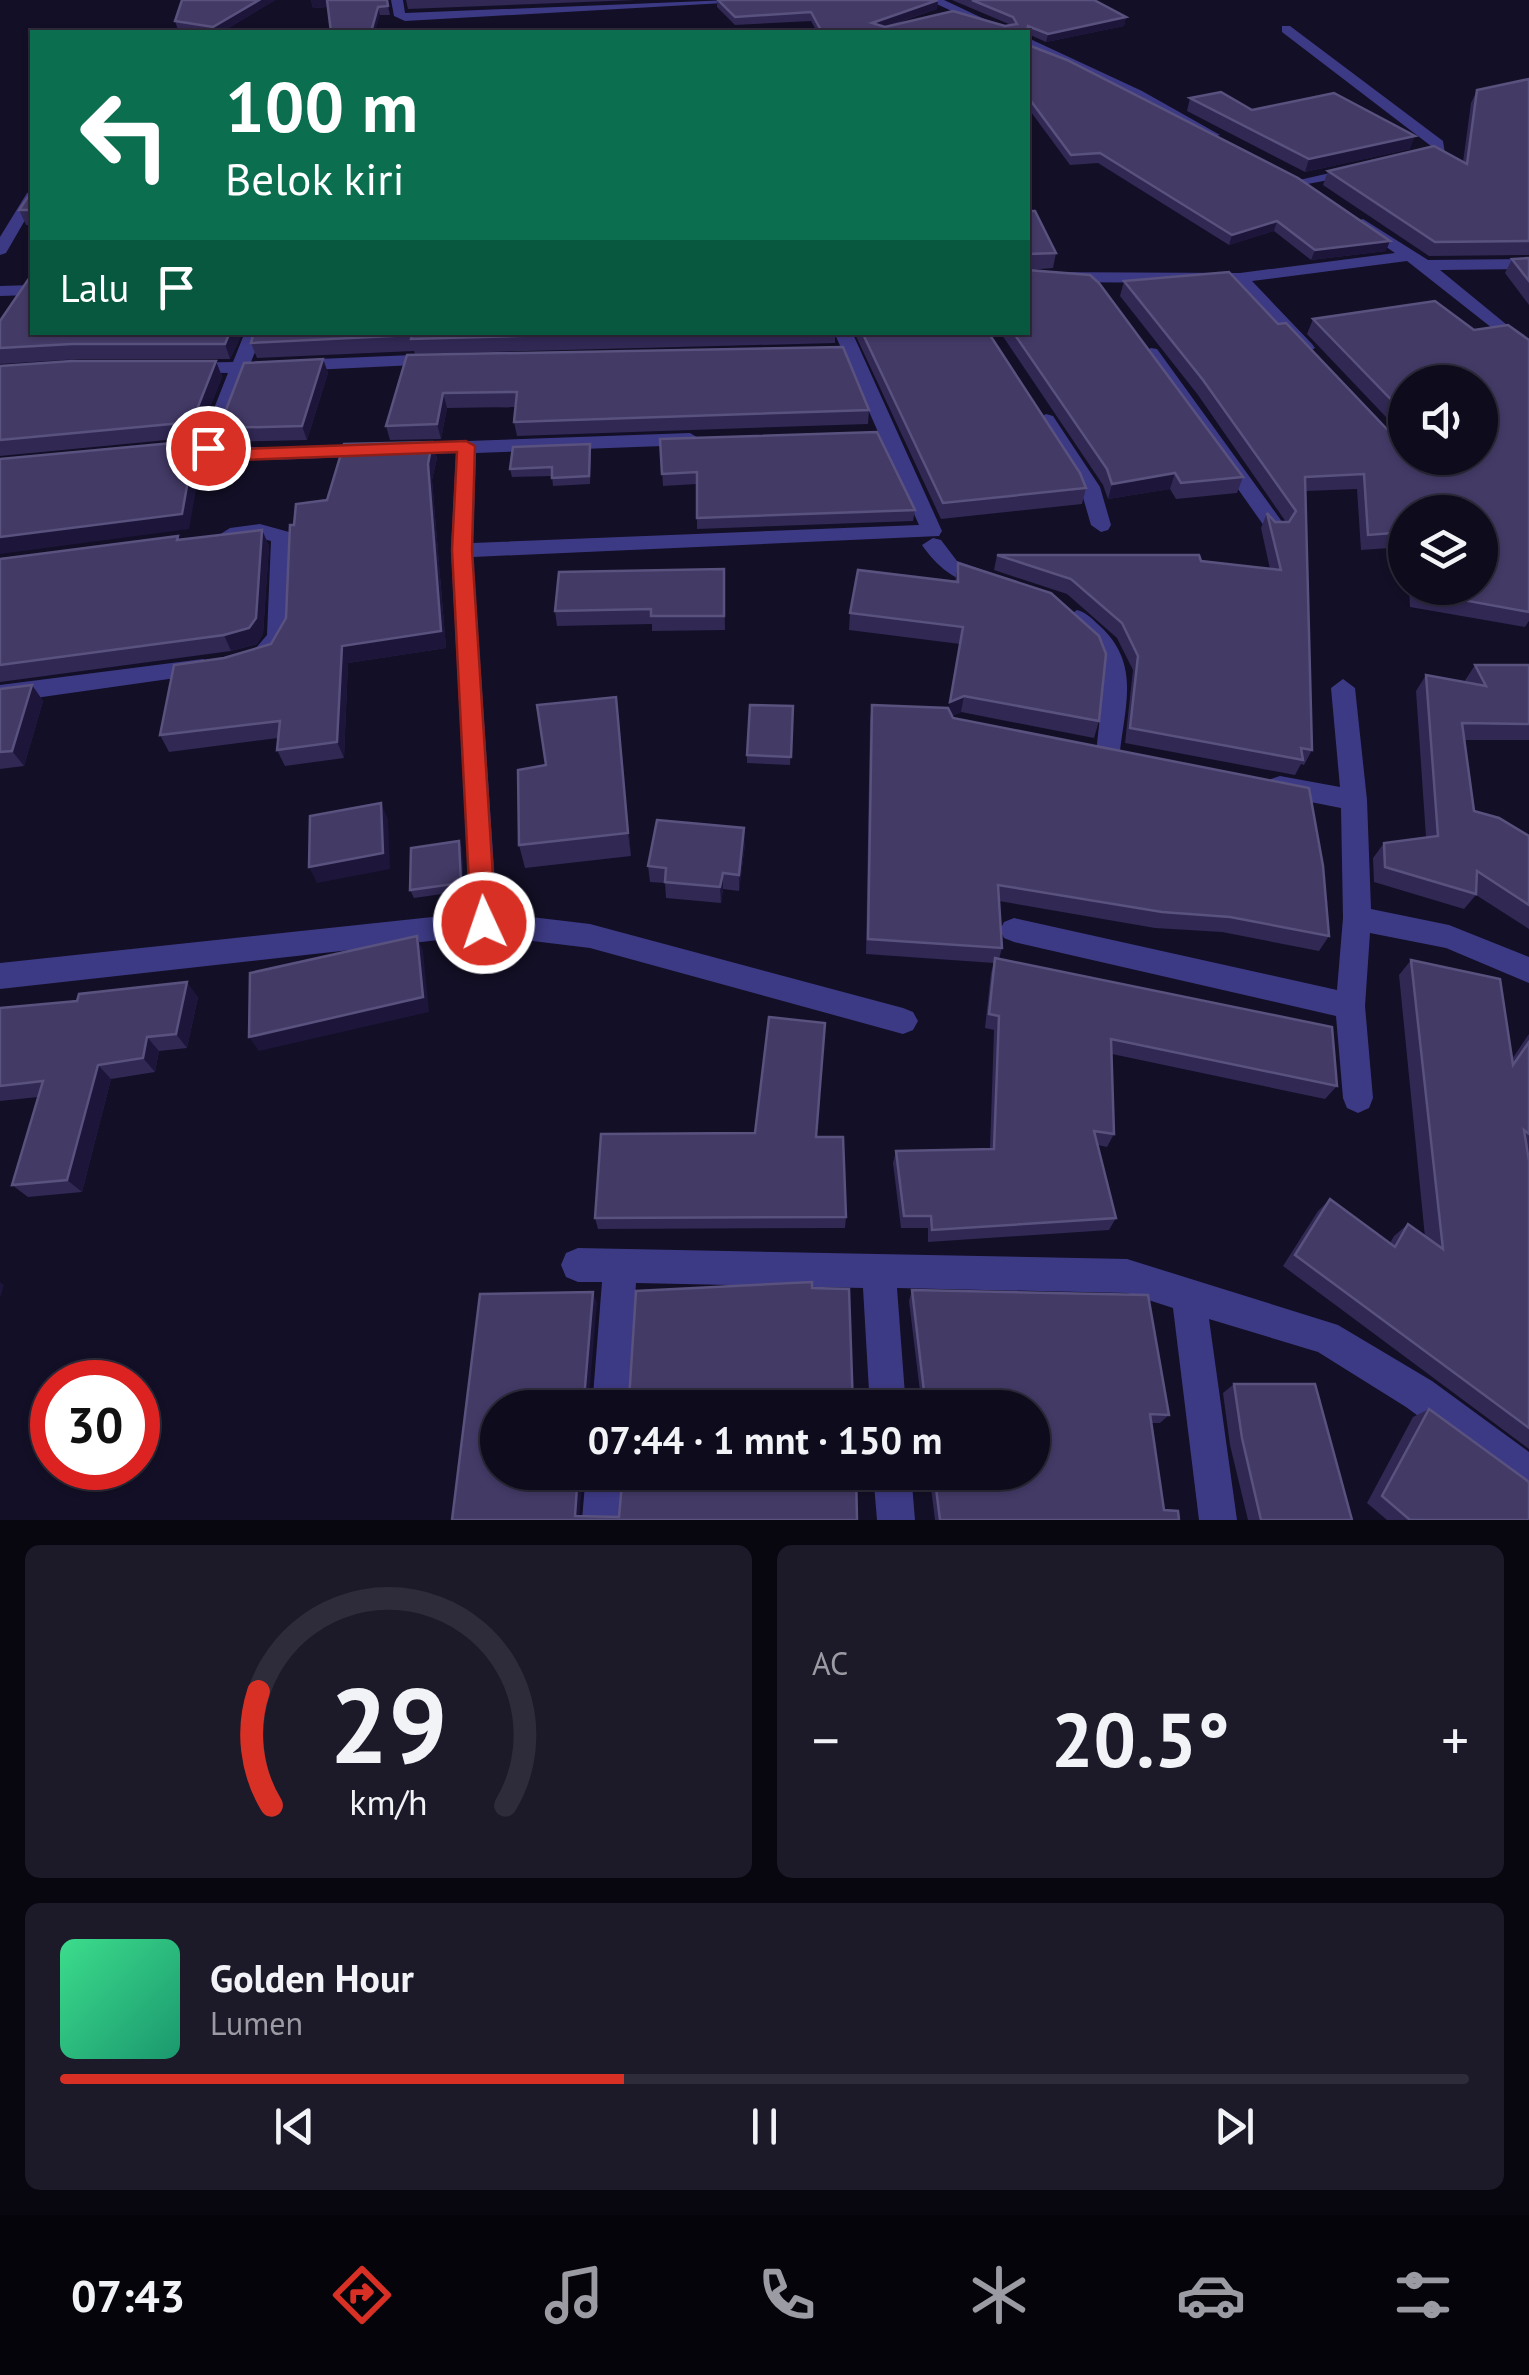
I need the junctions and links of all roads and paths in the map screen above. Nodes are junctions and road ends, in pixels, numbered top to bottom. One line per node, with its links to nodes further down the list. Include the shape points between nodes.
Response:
1 (397, 0): 2 (street, via 405,17)
2 (724, 0)
3 (934, 0): 4 (street)
4 (958, 11): 5 (street); 7 (street)
5 (938, 16)
6 (1286, 29): 12 (street, via 1438,144 1440,151 1430,156)
7 (1001, 30)
8 (1030, 43): 9 (street)
9 (1045, 50): 10 (street); 11 (street)
10 (1030, 54)
11 (1228, 144)
12 (1393, 163)
13 (1375, 167): 14 (street, via 1294,177)
14 (1317, 192)
15 (30, 199): 18 (street)
16 (1348, 213): 19 (street)
17 (30, 233): 18 (street)
18 (4, 242)
19 (1416, 260): 20 (street); 22 (street); 28 (street)
20 (1529, 264)
21 (1030, 277): 22 (street, via 1098,284)
22 (1240, 278): 30 (street)
23 (30, 285): 24 (street)
24 (0, 292)
25 (1135, 333): 39 (street)
26 (253, 335): 32 (street)
27 (842, 345): 42 (street, via 875,434 932,531)
28 (1529, 352)
29 (466, 359): 32 (street)
30 (1316, 359)
31 (168, 366): 32 (street)
32 (239, 368): 36 (street)
33 (1039, 410): 38 (street, via 1090,487)
34 (705, 439): 35 (street)
35 (466, 446): 36 (street, via 256,454); 42 (street)
36 (208, 448): 37 (street)
37 (136, 451)
38 (1101, 525)
39 (1276, 528)
40 (204, 538): 46 (street, via 260,531 282,537 275,645 267,653)
41 (933, 545): 43 (street, via 949,566)
42 (462, 550): 51 (street)
43 (1017, 588)
44 (1057, 602): 47 (street, via 1106,646 1116,670)
45 (1343, 688): 49 (street)
46 (0, 694)
47 (1108, 753)
48 (1260, 782): 49 (street)
49 (1354, 800): 50 (street)
50 (1357, 918): 53 (street, via 1449,937); 55 (street)
51 (484, 923): 54 (street); 56 (street, via 590,936)
52 (1014, 930): 55 (street)
53 (1529, 970)
54 (0, 976)
55 (1350, 1006): 57 (street)
56 (903, 1021)
57 (1358, 1098)
58 (578, 1266): 59 (street)
59 (620, 1266): 60 (street); 62 (street)
60 (879, 1272): 61 (street, via 1127,1276); 63 (street)
61 (1189, 1296): 64 (street, via 1326,1337 1419,1394); 69 (street)
62 (611, 1390)
63 (887, 1390)
64 (1529, 1475)
65 (604, 1490): 67 (street)
66 (894, 1490): 68 (street)
67 (602, 1520)
68 (896, 1520)
69 (1218, 1520)

